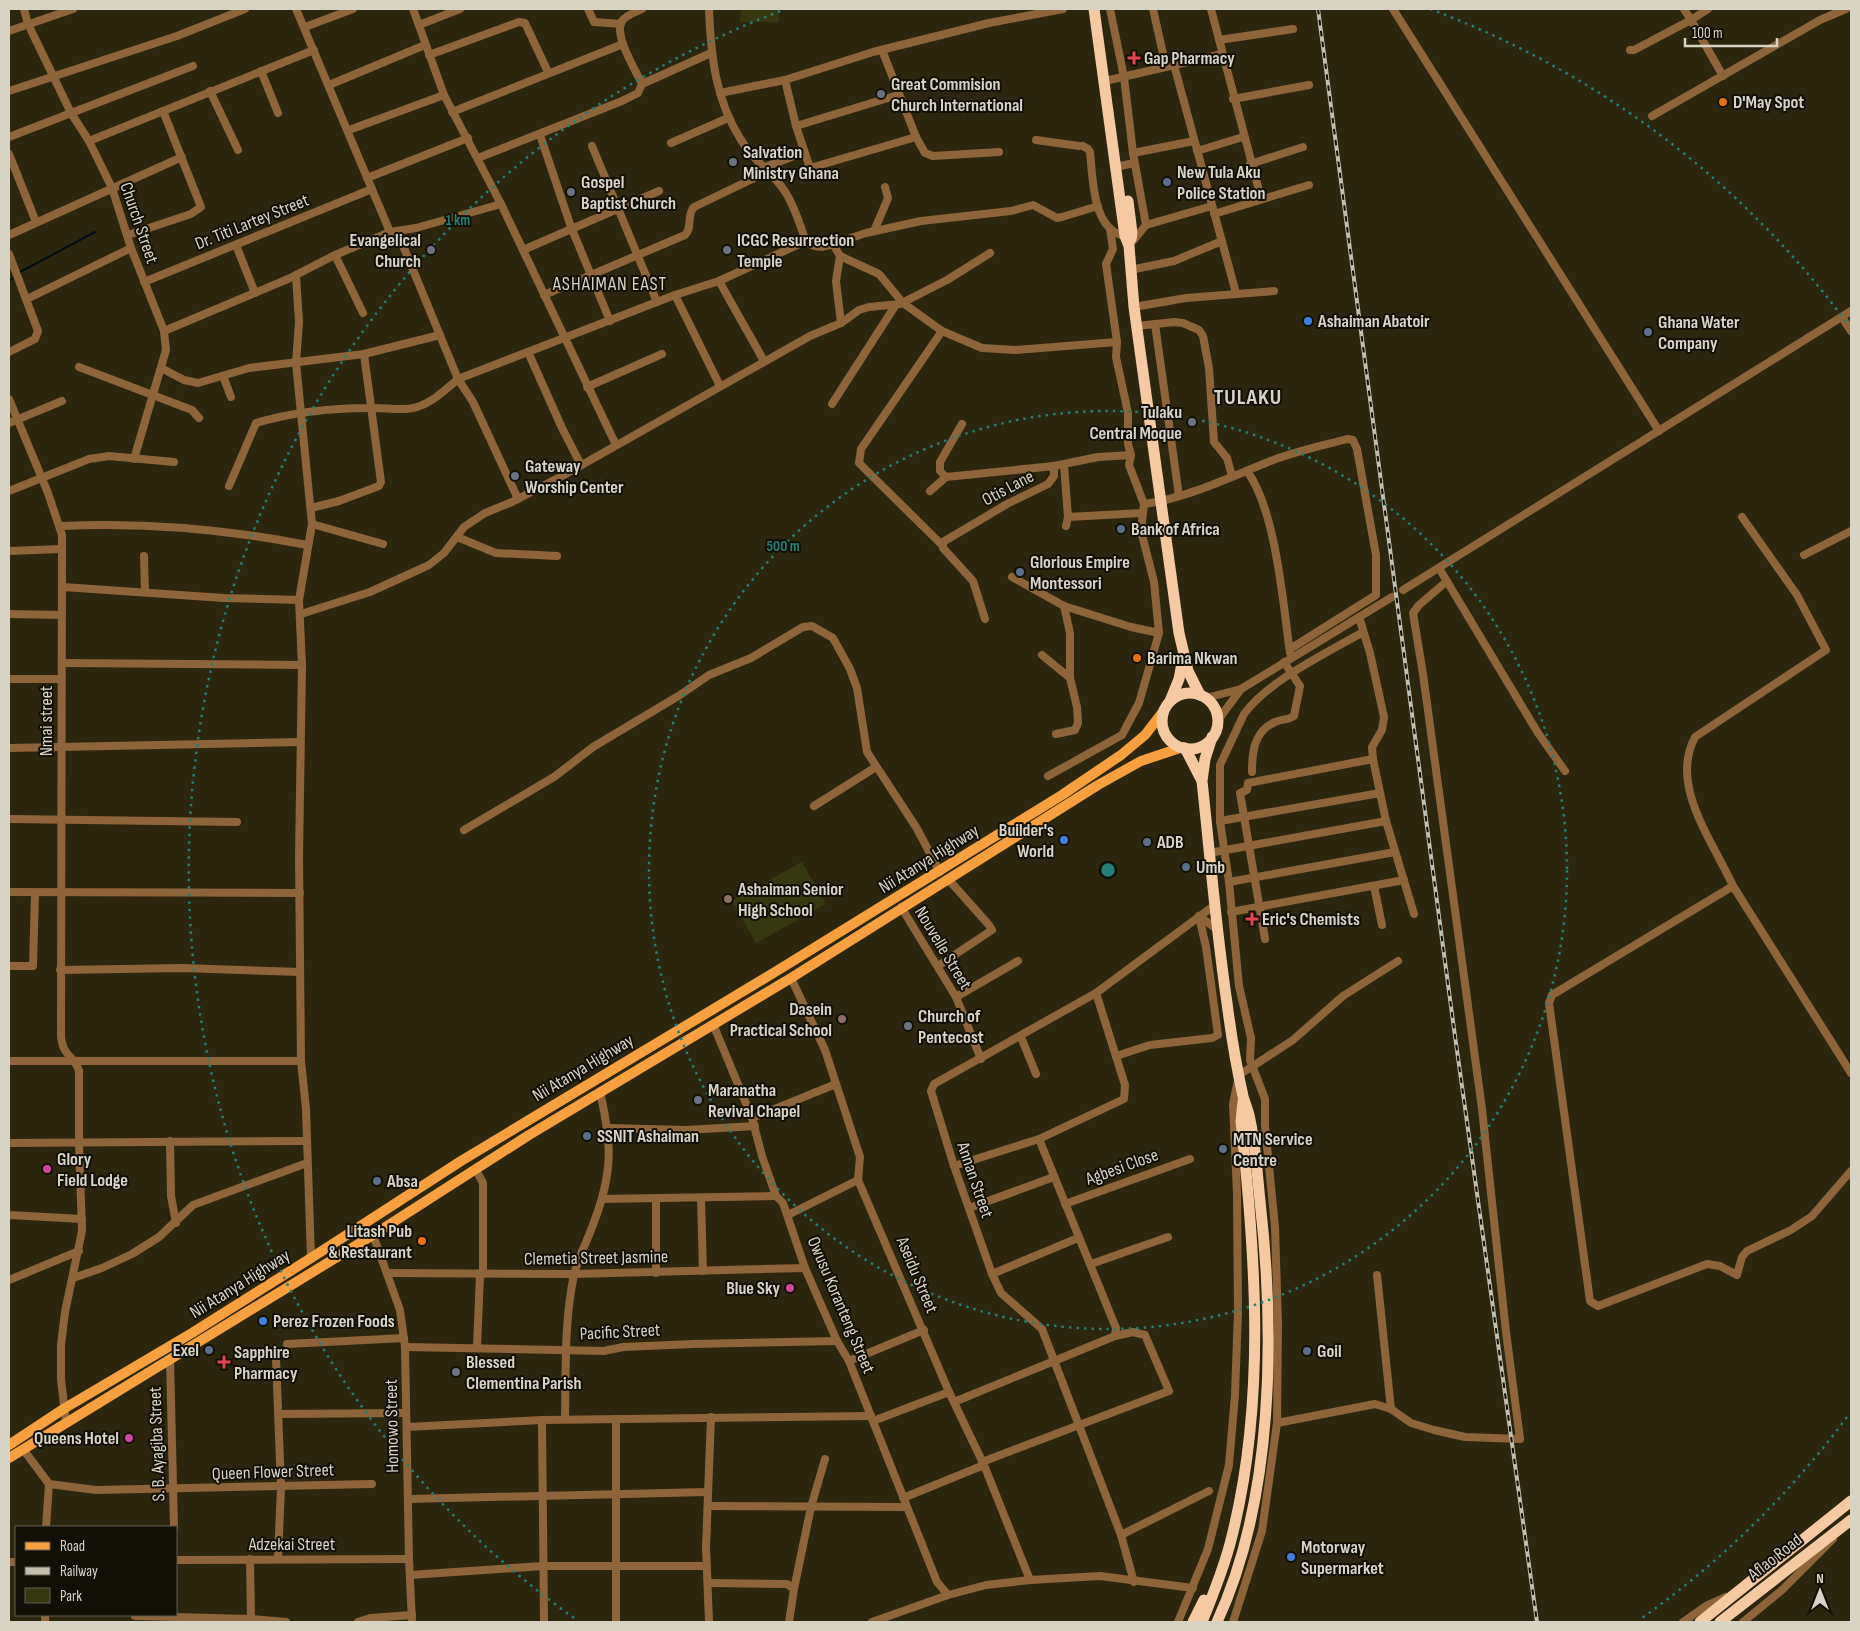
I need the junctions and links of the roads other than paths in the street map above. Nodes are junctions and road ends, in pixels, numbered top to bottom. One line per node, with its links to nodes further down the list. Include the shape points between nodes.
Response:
1 (24, 9): 21 (street, Church Street)
2 (73, 9): 21 (street)
3 (246, 9): 40 (street, via 177,36)
4 (296, 9): 24 (street)
5 (353, 9): 24 (street)
6 (413, 9): 23 (street)
7 (460, 9): 23 (street)
8 (588, 9): 22 (street, via 594,22)
9 (642, 9): 22 (street)
10 (709, 9): 33 (street)
11 (1063, 9): 31 (street, via 989,23)
12 (1094, 9): 44 (highway)
13 (1110, 9): 42 (street)
14 (1153, 9): 37 (street)
15 (1211, 9): 27 (street)
16 (1393, 9): 167 (street)
17 (1684, 9): 20 (street)
18 (1708, 9): 20 (street)
19 (1846, 9): 41 (street, via 1820,20)
20 (1691, 20): 32 (street); 41 (street)
21 (28, 24): 26 (street); 40 (street, Church Street)
22 (621, 24): 28 (street)
23 (419, 25): 29 (street)
24 (305, 27): 30 (street)
25 (1293, 29): 27 (street)
26 (9, 31)
27 (1219, 40): 34 (street)
28 (623, 44): 39 (street); 45 (street)
29 (425, 45): 35 (street); 46 (street)
30 (314, 50): 38 (street); 46 (street)
31 (882, 50): 43 (street); 51 (street)
32 (1630, 50)
33 (711, 53): 45 (street); 50 (street)
34 (1222, 54): 37 (street); 53 (street)
35 (429, 55): 39 (street, via 525,22); 52 (street)
36 (193, 66): 57 (street)
37 (1170, 66): 42 (street); 69 (street)
38 (261, 71): 49 (street); 55 (street)
39 (548, 72): 56 (street)
40 (54, 75): 48 (street); 57 (street, Church Street)
41 (1723, 76): 58 (street)
42 (1124, 77): 44 (street); 77 (street)
43 (785, 80): 50 (street); 60 (street)
44 (1105, 81): 83 (highway)
45 (642, 84): 62 (street, via 638,93 622,101)
46 (329, 85): 61 (street)
47 (1309, 85): 53 (street)
48 (9, 91)
49 (210, 91): 54 (street); 73 (street)
50 (720, 93): 59 (street)
51 (898, 94): 60 (street); 64 (street)
52 (444, 95): 56 (street); 61 (street)
53 (1233, 99): 65 (street)
54 (163, 111): 68 (street); 79 (street)
55 (278, 112)
56 (452, 112): 66 (street)
57 (71, 113): 63 (street); 68 (street, Church Street)
58 (1652, 116)
59 (728, 118): 70 (street); 84 (street)
60 (796, 126): 75 (street)
61 (348, 130): 85 (street)
62 (540, 135): 80 (street); 98 (street)
63 (9, 137)
64 (916, 137): 75 (street, via 814,168 808,165); 76 (street, via 925,153 933,156)
65 (1243, 137): 74 (street); 82 (street)
66 (468, 138): 80 (street); 85 (street)
67 (1036, 140): 93 (street, via 1088,149)
68 (89, 141): 88 (street, Church Street)
69 (1194, 141): 74 (street); 77 (street)
70 (672, 143)
71 (592, 146): 94 (street)
72 (1303, 147): 82 (street)
73 (238, 150)
74 (1197, 151): 95 (street)
75 (804, 152): 84 (street)
76 (999, 152)
77 (1132, 153): 81 (street)
78 (9, 154): 96 (street)
79 (182, 157): 88 (street); 103 (street, via 200,201 199,210)
80 (478, 158): 92 (street)
81 (1134, 163): 83 (street); 97 (street)
82 (1250, 164): 91 (street)
83 (1116, 167): 105 (highway, via 1123,177 1131,218 1132,233)
84 (765, 170): 104 (street, via 787,194); 114 (street, via 694,207 684,235)
85 (368, 178): 89 (street)
86 (1309, 185): 91 (street)
87 (885, 187): 100 (street, via 888,198)
88 (112, 188): 96 (street); 103 (street, Church Street)
89 (372, 189): 101 (street); 108 (street, Dr. Titi Lartey Street)
90 (659, 191): 94 (street)
91 (1261, 198): 95 (street)
92 (501, 204): 101 (street); 110 (street)
93 (1098, 206): 99 (street); 100 (street, via 1057,218 1033,205)
94 (618, 208): 98 (street); 114 (street)
95 (1213, 210): 97 (street); 106 (street)
96 (36, 222): 102 (street)
97 (1146, 225): 105 (street)
98 (571, 227): 110 (street); 117 (street)
99 (1110, 229): 105 (street); 143 (street, via 1113,249 1106,264)
100 (874, 231): 107 (street)
101 (394, 232): 113 (street); 141 (street)
102 (9, 235)
103 (128, 235): 109 (street, Church Street)
104 (806, 241): 107 (street, via 816,247); 119 (street)
105 (1127, 241): 116 (highway)
106 (1222, 241): 116 (street, via 1174,261); 123 (street)
107 (833, 244): 115 (street)
108 (236, 245): 120 (street, Dr. Titi Lartey Street); 122 (street)
109 (131, 248): 120 (street, Church Street); 126 (street)
110 (523, 250): 124 (street)
111 (990, 253): 128 (street)
112 (9, 254): 126 (street)
113 (335, 255): 118 (street); 132 (street)
114 (636, 255): 117 (street); 127 (street)
115 (840, 256): 128 (street, via 879,274); 135 (street, via 836,281)
116 (1130, 270): 130 (highway)
117 (590, 275): 124 (street); 134 (street)
118 (296, 276): 122 (street); 149 (street, via 299,322)
119 (719, 281): 125 (street); 148 (street)
120 (144, 282): 138 (street, Church Street)
121 (1274, 291): 123 (street)
122 (255, 293): 138 (street)
123 (1236, 293): 130 (street)
124 (544, 294): 142 (street)
125 (675, 295): 127 (street); 154 (street)
126 (27, 299): 144 (street, via 38,336)
127 (657, 302): 134 (street)
128 (903, 303): 129 (street); 139 (street)
129 (895, 306): 135 (street, via 882,304 859,310); 160 (street)
130 (1134, 307): 137 (highway)
131 (1851, 311): 133 (street)
132 (363, 313)
133 (1842, 317): 140 (street); 167 (street)
134 (610, 321): 142 (street)
135 (841, 323): 148 (street)
136 (1155, 324): 137 (street); 176 (street, via 1183,323 1199,330 1203,336 1210,376 1214,442 1227,458); 182 (street)
137 (1137, 326): 184 (highway)
138 (164, 331): 151 (street, Church Street, via 166,350)
139 (942, 331): 143 (street, via 994,350); 197 (street, via 861,448 859,464)
140 (1851, 331)
141 (440, 335): 146 (street); 153 (street)
142 (564, 338): 145 (street); 155 (street)
143 (1117, 342): 169 (street, via 1116,357 1128,413)
144 (9, 352)
145 (528, 352): 153 (street); 172 (street)
146 (364, 354): 149 (street); 161 (street)
147 (662, 354): 155 (street)
148 (764, 361): 154 (street)
149 (296, 363): 152 (street, via 249,368); 162 (street)
150 (78, 367): 156 (street)
151 (161, 368): 152 (street, via 193,384); 156 (street, Church Street)
152 (222, 376): 157 (street)
153 (458, 380): 161 (street, via 437,397 417,407); 183 (street, via 473,402)
154 (720, 386): 168 (street)
155 (587, 387): 168 (street)
156 (152, 396): 163 (street, via 192,410); 170 (street, Church Street)
157 (231, 397)
158 (9, 399): 164 (street, Nmai street)
159 (62, 402): 164 (street)
160 (832, 404)
161 (372, 408): 162 (street); 186 (street, via 382,477 379,486)
162 (301, 412): 179 (street, via 256,423); 186 (street)
163 (198, 418)
164 (17, 420): 165 (street); 178 (street, Nmai street)
165 (9, 423)
166 (962, 424): 177 (street, via 940,462 940,471)
167 (1658, 431): 203 (street)
168 (616, 445): 172 (street)
169 (1131, 455): 173 (street, Otis Lane); 185 (street, via 1130,465)
170 (134, 459): 171 (street); 178 (street, via 109,456 89,459)
171 (174, 462)
172 (581, 465): 183 (street)
173 (1064, 465): 174 (street, Otis Lane); 189 (street)
174 (1054, 466): 177 (street); 197 (street, Otis Lane, via 1054,476 1048,484 1006,504)
175 (1248, 471): 176 (street); 221 (street, via 1270,527); 221 (street, via 1270,461 1347,439 1353,440 1357,448 1376,555 1376,595)
176 (1232, 476): 182 (street)
177 (946, 477): 181 (street)
178 (41, 478): 180 (street); 191 (street, Nmai street)
179 (228, 486)
180 (9, 491)
181 (930, 491)
182 (1178, 496): 184 (street)
183 (518, 499): 194 (street, via 485,513 464,527)
184 (1161, 502): 185 (street); 220 (highway)
185 (1144, 504): 187 (street)
186 (311, 508): 190 (street)
187 (1142, 513): 189 (street); 218 (street, via 1141,531 1158,603)
188 (1742, 516): 265 (street, via 1797,595 1826,650 1695,737 1688,751 1688,773 1695,809)
189 (1068, 517): 192 (street)
190 (312, 524): 195 (street); 196 (street)
191 (60, 526): 196 (street, via 166,526 249,533); 198 (street, Nmai street)
192 (1066, 526)
193 (1851, 531): 200 (street)
194 (456, 538): 202 (street, via 496,553); 213 (street, via 429,566 400,580)
195 (383, 544)
196 (307, 545): 210 (street)
197 (942, 545): 216 (street, via 973,581)
198 (62, 548): 199 (street); 206 (street, Nmai street)
199 (9, 551)
200 (1804, 555)
201 (144, 556): 208 (street)
202 (557, 556)
203 (1439, 568): 205 (street); 207 (street)
204 (1012, 577): 211 (street)
205 (1448, 581): 243 (street, via 1538,733); 362 (street, via 1413,613 1482,1109 1520,1439 1465,1436 1434,1430 1403,1419)
206 (62, 587): 208 (street); 214 (street, Nmai street)
207 (1403, 590)
208 (145, 592): 210 (street)
209 (1392, 597): 215 (street)
210 (299, 600): 213 (street)
211 (1064, 606): 218 (street); 225 (street, via 1070,633)
212 (9, 614): 214 (street)
213 (301, 614): 223 (street)
214 (62, 615): 222 (street, Nmai street)
215 (1359, 617): 217 (street); 221 (street)
216 (985, 620)
217 (1363, 632): 224 (street); 240 (street, via 1384,717 1382,730 1372,747)
218 (1159, 633): 234 (street, via 1139,702)
219 (1042, 655): 225 (street)
220 (1183, 656): 229 (highway, via 1190,678); 230 (highway)
221 (1288, 656): 224 (street); 228 (street)
222 (62, 663): 223 (street); 227 (street, Nmai street)
223 (302, 665): 235 (street)
224 (1292, 673): 242 (street, via 1300,689 1294,716 1268,726 1259,735 1252,750); 251 (street, via 1244,714 1220,765)
225 (1070, 678): 232 (street, via 1078,723 1075,730)
226 (9, 679): 227 (street)
227 (61, 679): 236 (street, Nmai street)
228 (1241, 688): 229 (street); 231 (street)
229 (1203, 696): 230 (highway, via 1188,693); 231 (highway, via 1215,707)
230 (1168, 705): 238 (highway, via 1162,718 1163,728 1167,737); 239 (main road, Nii Atanya Highway, via 1154,726)
231 (1218, 720): 233 (highway)
232 (1056, 734)
233 (1212, 737): 238 (highway, via 1200,746); 245 (highway)
234 (1118, 739): 239 (street); 244 (street, via 1101,745)
235 (300, 742): 236 (street); 269 (street)
236 (61, 746): 237 (street); 249 (street, Nmai street)
237 (9, 748)
238 (1184, 748): 245 (highway); 261 (main road, via 1141,761 1098,784)
239 (1121, 755): 259 (main road, Nii Atanya Highway)
240 (1373, 760): 246 (street); 248 (street, via 1248,783 1247,790 1239,794)
241 (876, 767): 247 (street); 254 (street, via 865,748 857,688 850,669 833,638 812,626 803,627 751,658 708,675 593,747 554,777); 259 (street, via 916,827)
242 (1252, 772)
243 (1565, 772)
244 (1048, 776)
245 (1202, 781): 258 (highway)
246 (1380, 793): 248 (street); 252 (street)
247 (814, 806)
248 (1242, 817): 251 (street); 255 (street)
249 (60, 819): 250 (street); 253 (street); 268 (street, Nmai street)
250 (9, 820)
251 (1220, 821): 256 (street)
252 (1386, 821): 255 (street); 257 (street)
253 (237, 822)
254 (464, 830)
255 (1248, 848): 256 (street); 260 (street)
256 (1223, 852): 258 (street); 263 (street)
257 (1395, 852): 260 (street); 262 (street)
258 (1210, 853): 270 (highway)
259 (940, 872): 288 (main road, Nii Atanya Highway)
260 (1253, 877): 263 (street); 271 (street)
261 (948, 879): 272 (main road); 282 (street, via 992,930)
262 (1404, 880): 264 (street); 274 (street)
263 (1229, 882): 273 (street)
264 (1374, 886): 271 (street); 276 (street)
265 (1733, 886): 298 (street); 317 (street, via 1552,995 1549,1003 1590,1301 1598,1306 1707,1264 1720,1266 1737,1275 1747,1251 1801,1224 1824,1204)
266 (9, 892): 267 (street)
267 (35, 893): 268 (street); 281 (street, via 33,966)
268 (61, 893): 269 (street); 283 (street, Nmai street)
269 (300, 894): 284 (street)
270 (1215, 905): 275 (street, Annan Street); 277 (highway)
271 (1258, 907): 273 (street); 278 (street)
272 (901, 908): 282 (street, Nouvelle Street); 285 (main road)
273 (1231, 912): 297 (street, via 1239,986 1251,1038)
274 (1414, 914)
275 (1199, 916): 277 (street); 286 (street, Annan Street); 292 (street, via 1218,1035 1150,1044)
276 (1382, 925)
277 (1218, 930): 300 (highway)
278 (1265, 939)
279 (1018, 960): 287 (street)
280 (1398, 961): 297 (street, via 1343,996 1292,1040)
281 (9, 966)
282 (938, 966): 287 (street, Nouvelle Street)
283 (60, 970): 284 (street, via 182,968); 294 (street, Nmai street, via 61,1036 65,1053)
284 (300, 972): 296 (street)
285 (791, 978): 289 (main road); 301 (street, Aseidu Street, via 825,1050)
286 (1096, 993): 291 (street, Annan Street); 292 (street)
287 (956, 997): 293 (street, Nouvelle Street)
288 (719, 1006): 289 (main road); 304 (main road, Nii Atanya Highway)
289 (725, 1017): 290 (main road)
290 (713, 1024): 302 (main road); 305 (street, Owusu Koranteng Street)
291 (1021, 1036): 293 (street, Annan Street); 299 (street)
292 (1116, 1056): 309 (street, via 1124,1099)
293 (981, 1059): 316 (street, Annan Street, via 932,1087)
294 (73, 1060): 295 (street); 296 (street); 313 (street, via 79,1070)
295 (9, 1061)
296 (301, 1061): 311 (street)
297 (1252, 1068): 300 (street); 371 (street, via 1265,1099 1275,1226)
298 (1851, 1073)
299 (1036, 1074)
300 (1239, 1075): 303 (highway); 409 (street, via 1233,1104 1238,1311 1229,1465 1208,1549)
301 (836, 1084): 305 (street); 320 (street, Aseidu Street, via 860,1156)
302 (600, 1092): 307 (main road); 308 (street)
303 (1243, 1097): 393 (highway, via 1240,1122 1254,1252 1254,1306 1250,1441); 413 (highway, via 1250,1119 1264,1234 1268,1350 1265,1426 1257,1485)
304 (532, 1117): 307 (main road); 335 (main road, Nii Atanya Highway)
305 (752, 1118): 306 (street, Owusu Koranteng Street)
306 (755, 1126): 308 (street, via 686,1130); 321 (street, Owusu Koranteng Street)
307 (540, 1128): 318 (main road)
308 (609, 1128): 323 (street, via 608,1172)
309 (1039, 1139): 316 (street); 319 (street)
310 (170, 1141): 311 (street); 313 (street); 330 (street, via 171,1196)
311 (306, 1141): 315 (street)
312 (9, 1143): 313 (street)
313 (78, 1143): 329 (street)
314 (1190, 1159): 325 (street, Agbesi Close)
315 (307, 1163): 330 (street, via 193,1205); 335 (street)
316 (954, 1166): 326 (street, Annan Street)
317 (1851, 1171)
318 (470, 1172): 331 (main road); 341 (street, via 476,1170 483,1184)
319 (1054, 1177): 325 (street); 326 (street)
320 (858, 1180): 327 (street); 347 (street, Aseidu Street)
321 (776, 1196): 322 (street); 327 (street, Owusu Koranteng Street)
322 (701, 1198): 324 (street); 338 (street)
323 (602, 1200): 324 (street); 342 (street)
324 (656, 1200): 339 (street)
325 (1065, 1204): 333 (street)
326 (969, 1208): 343 (street, Annan Street)
327 (788, 1215): 337 (street, Owusu Koranteng Street)
328 (9, 1216): 329 (street)
329 (82, 1219): 334 (street)
330 (176, 1223): 345 (street, via 132,1254)
331 (373, 1235): 340 (street, Homowo Street); 356 (main road)
332 (1168, 1237): 336 (street)
333 (1078, 1238): 336 (street); 343 (street)
334 (79, 1251): 345 (street); 346 (street)
335 (311, 1258): 361 (main road, Nii Atanya Highway)
336 (1090, 1264): 348 (street, via 1116,1328)
337 (805, 1268): 338 (street, Clemetia Street Jasmine); 350 (street, Owusu Koranteng Street)
338 (703, 1271): 339 (street, Clemetia Street Jasmine)
339 (656, 1272): 342 (street, Clemetia Street Jasmine)
340 (388, 1273): 341 (street, Clemetia Street Jasmine); 349 (street, Homowo Street, via 400,1310)
341 (481, 1274): 342 (street, Clemetia Street Jasmine); 353 (street)
342 (574, 1274): 354 (street)
343 (992, 1274): 358 (street, Annan Street, via 1001,1293 1042,1329)
344 (1377, 1275): 362 (street)
345 (73, 1278): 361 (street, via 61,1345)
346 (9, 1280)
347 (924, 1330): 357 (street); 359 (street, Aseidu Street)
348 (1115, 1336): 358 (street); 372 (street, via 1133,1332 1145,1336 1169,1390)
349 (404, 1338): 351 (street); 352 (street, Homowo Street)
350 (837, 1341): 354 (street, Pacific Street); 357 (street, Owusu Koranteng Street)
351 (287, 1344)
352 (405, 1347): 353 (street, Pacific Street); 363 (street, Homowo Street)
353 (477, 1348): 354 (street, Pacific Street)
354 (567, 1350): 367 (street)
355 (276, 1358): 364 (street)
356 (170, 1359): 370 (main road); 382 (street, S. B. Ayagiba Street)
357 (849, 1361): 366 (street, Owusu Koranteng Street)
358 (1056, 1361): 360 (street); 372 (street, Annan Street)
359 (949, 1392): 360 (street, Aseidu Street); 366 (street)
360 (954, 1402): 378 (street, Aseidu Street)
361 (65, 1408): 370 (street); 374 (main road, Nii Atanya Highway)
362 (1392, 1409): 371 (street, via 1366,1404)
363 (406, 1413): 364 (street); 373 (street, Homowo Street)
364 (280, 1414): 381 (street)
365 (711, 1417): 366 (street); 368 (street); 384 (street)
366 (872, 1418): 387 (street, Owusu Koranteng Street)
367 (565, 1419): 368 (street); 369 (street)
368 (616, 1419): 385 (street)
369 (542, 1420): 373 (street); 386 (street)
370 (66, 1422): 375 (main road)
371 (1277, 1423): 429 (street, via 1262,1531)
372 (1078, 1425): 378 (street); 397 (street, Annan Street)
373 (407, 1427): 388 (street, Homowo Street)
374 (9, 1445)
375 (24, 1450): 376 (main road); 379 (street)
376 (9, 1458)
377 (825, 1459): 392 (street)
378 (983, 1464): 387 (street); 406 (street, Aseidu Street)
379 (49, 1484): 382 (street, Queen Flower Street, via 96,1490); 395 (street)
380 (372, 1484): 381 (street, Queen Flower Street)
381 (281, 1487): 382 (street, Queen Flower Street); 398 (street)
382 (174, 1490): 396 (street, S. B. Ayagiba Street)
383 (1209, 1491): 397 (street)
384 (708, 1492): 385 (street); 390 (street)
385 (617, 1493): 386 (street); 404 (street)
386 (544, 1495): 388 (street); 402 (street)
387 (903, 1498): 391 (street, Owusu Koranteng Street)
388 (408, 1499): 400 (street, Homowo Street)
389 (1851, 1501): 411 (highway, Aflao Road)
390 (708, 1506): 392 (street); 403 (street)
391 (906, 1507): 392 (street); 412 (street, Owusu Koranteng Street, via 937,1582)
392 (811, 1508): 410 (street)
393 (1237, 1517): 425 (highway); 426 (highway, via 1224,1566)
394 (1851, 1521): 432 (highway, Aflao Road); 433 (street, Aflao Road, via 1782,1590)
395 (46, 1526)
396 (174, 1526)
397 (1121, 1535): 407 (street, Annan Street)
398 (278, 1558): 399 (street, Adzekai Street); 400 (street, Adzekai Street)
399 (250, 1559): 401 (street, Adzekai Street); 416 (street)
400 (409, 1559): 405 (street, Homowo Street)
401 (178, 1560)
402 (543, 1566): 404 (street); 405 (street); 419 (street)
403 (706, 1566): 404 (street); 408 (street)
404 (615, 1567): 420 (street)
405 (410, 1575): 415 (street, Homowo Street)
406 (1030, 1580): 407 (street, via 1100,1576); 412 (street, via 986,1585)
407 (1134, 1582): 409 (street)
408 (708, 1583): 410 (street, via 780,1583); 421 (street)
409 (1193, 1588): 424 (street)
410 (794, 1589): 422 (street)
411 (1739, 1591): 430 (street, Aflao Road, via 1706,1606); 431 (highway, Aflao Road)
412 (948, 1595): 423 (street)
413 (1224, 1608): 427 (highway); 428 (highway)
414 (135, 1618): 416 (street)
415 (412, 1618): 418 (street, via 370,1618)
416 (251, 1620): 417 (street)
417 (286, 1622)
418 (358, 1622)
419 (544, 1622)
420 (616, 1622)
421 (709, 1622)
422 (789, 1622)
423 (872, 1622)
424 (1178, 1622)
425 (1193, 1622)
426 (1202, 1622)
427 (1217, 1622)
428 (1221, 1622)
429 (1233, 1622)
430 (1683, 1622)
431 (1700, 1622)
432 (1720, 1622)
433 (1742, 1622)

